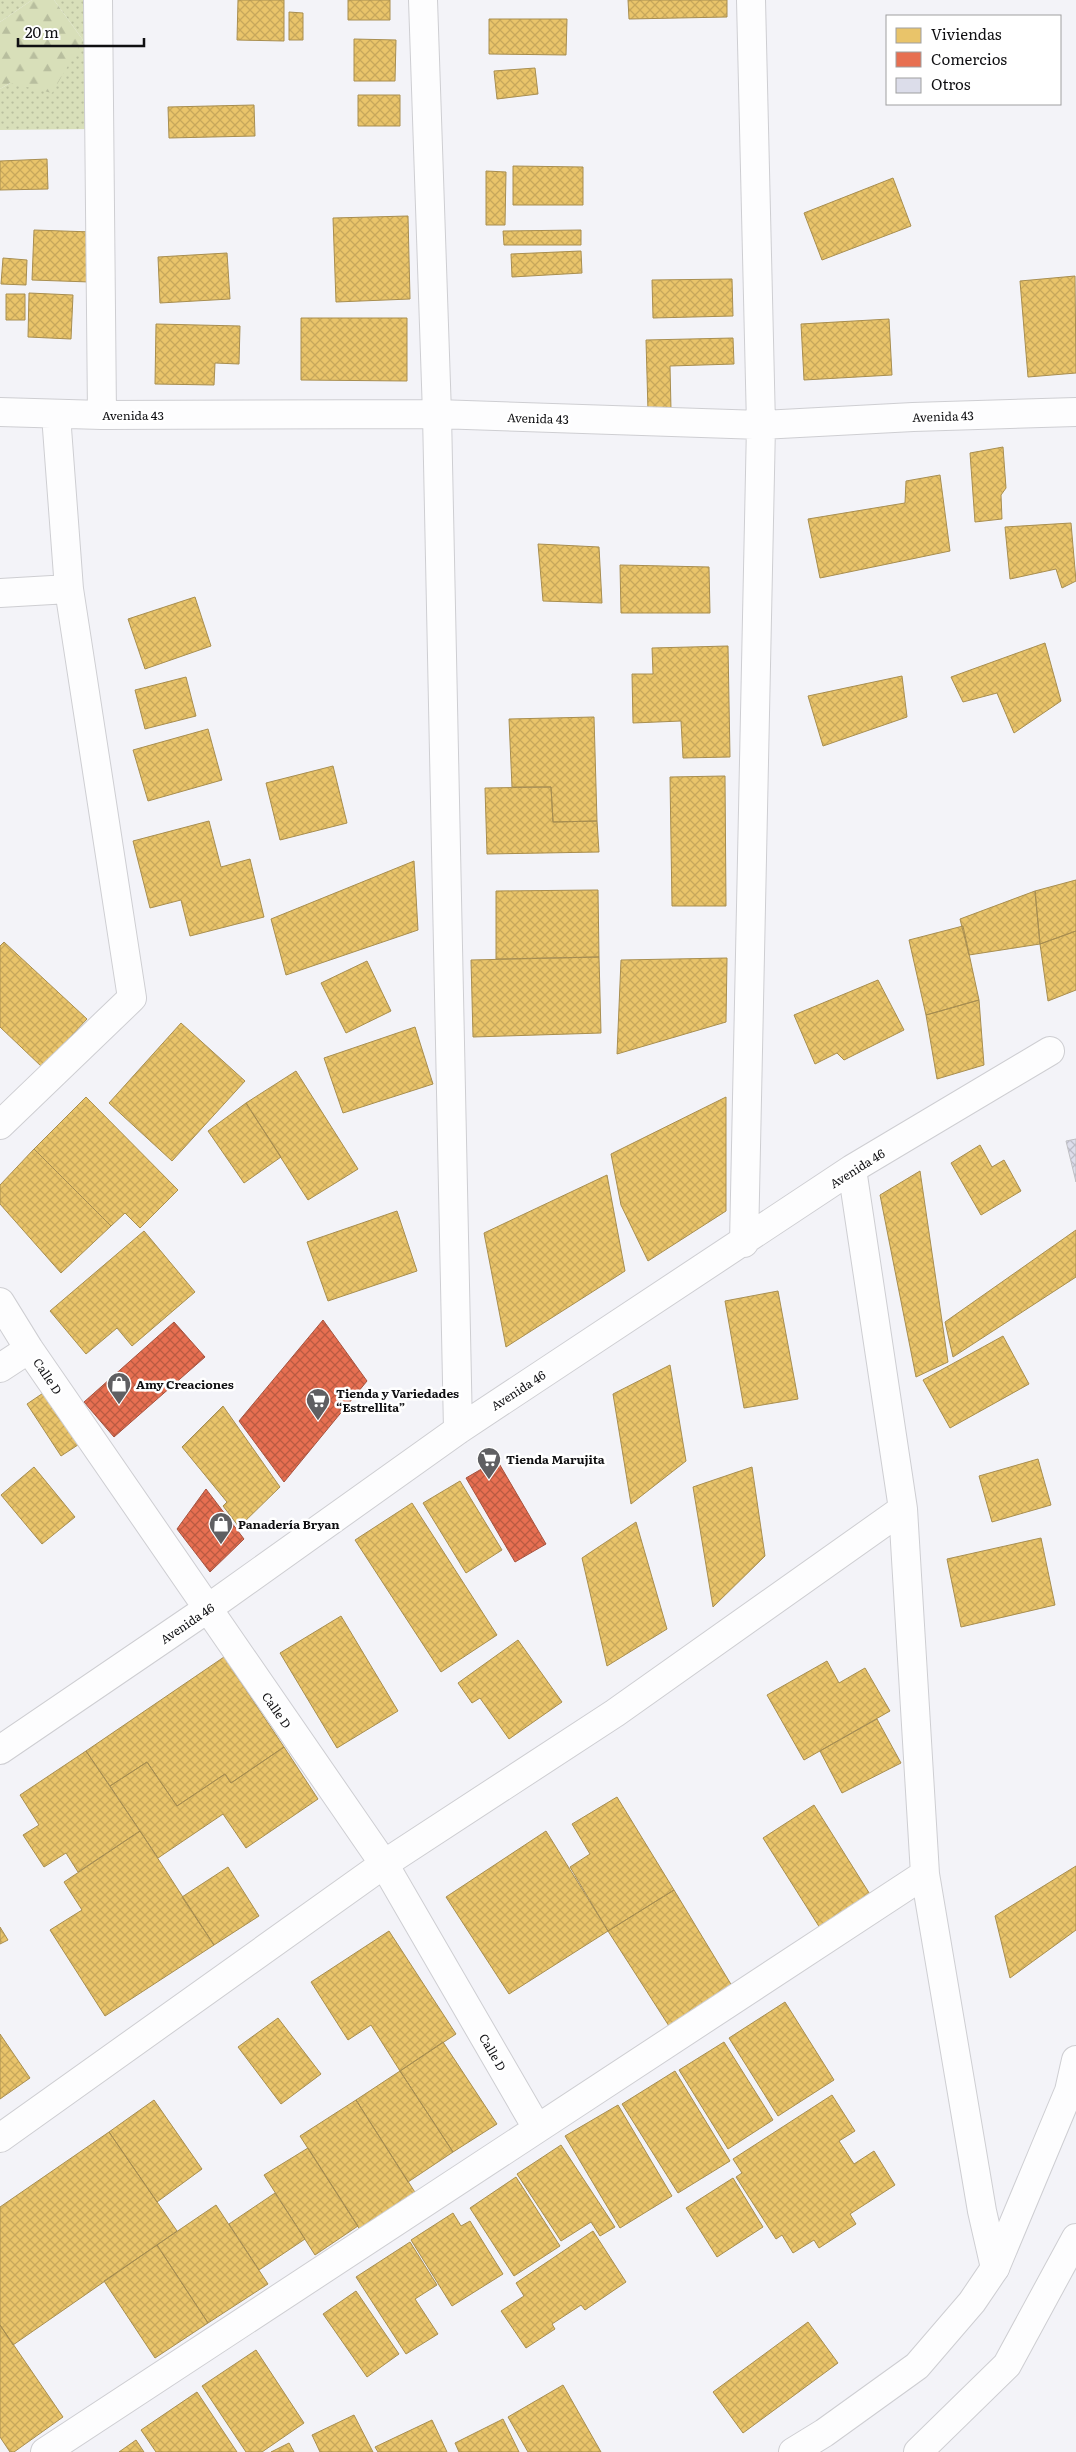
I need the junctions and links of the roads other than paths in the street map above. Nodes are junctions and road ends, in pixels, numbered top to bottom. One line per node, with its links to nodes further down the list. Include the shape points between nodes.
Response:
1 (98, 0): 8 (street)
2 (423, 0): 6 (street)
3 (752, 0): 9 (street)
4 (0, 412): 7 (street, Avenida 43)
5 (1076, 412): 9 (street, Avenida 43, via 913,416)
6 (437, 414): 8 (street, Avenida 43); 9 (street, Avenida 43); 19 (street)
7 (56, 415): 8 (street, Avenida 43); 10 (street)
8 (102, 415)
9 (761, 425): 15 (street)
10 (68, 589): 11 (street); 13 (street, via 132,998)
11 (0, 593)
12 (1050, 1051): 14 (street, Avenida 46)
13 (0, 1125)
14 (852, 1169): 15 (street, Avenida 46); 20 (street)
15 (744, 1243): 19 (street, Avenida 46)
16 (0, 1302): 17 (street, Calle D)
17 (30, 1349): 18 (street); 21 (street, Calle D)
18 (0, 1368)
19 (458, 1430): 21 (street, Avenida 46)
20 (903, 1509): 23 (street, via 615,1713); 24 (street)
21 (207, 1609): 22 (street, Avenida 46); 23 (street, Calle D)
22 (0, 1750)
23 (384, 1864): 26 (street, Calle D); 27 (street)
24 (925, 1874): 26 (street); 29 (street, via 982,2211)
25 (1076, 2060): 29 (street, via 1069,2091)
26 (537, 2128): 30 (street)
27 (0, 2138)
28 (1076, 2238): 32 (street, via 1007,2365)
29 (995, 2268): 31 (street, via 972,2302 917,2366)
30 (45, 2452)
31 (793, 2452)
32 (918, 2452)

